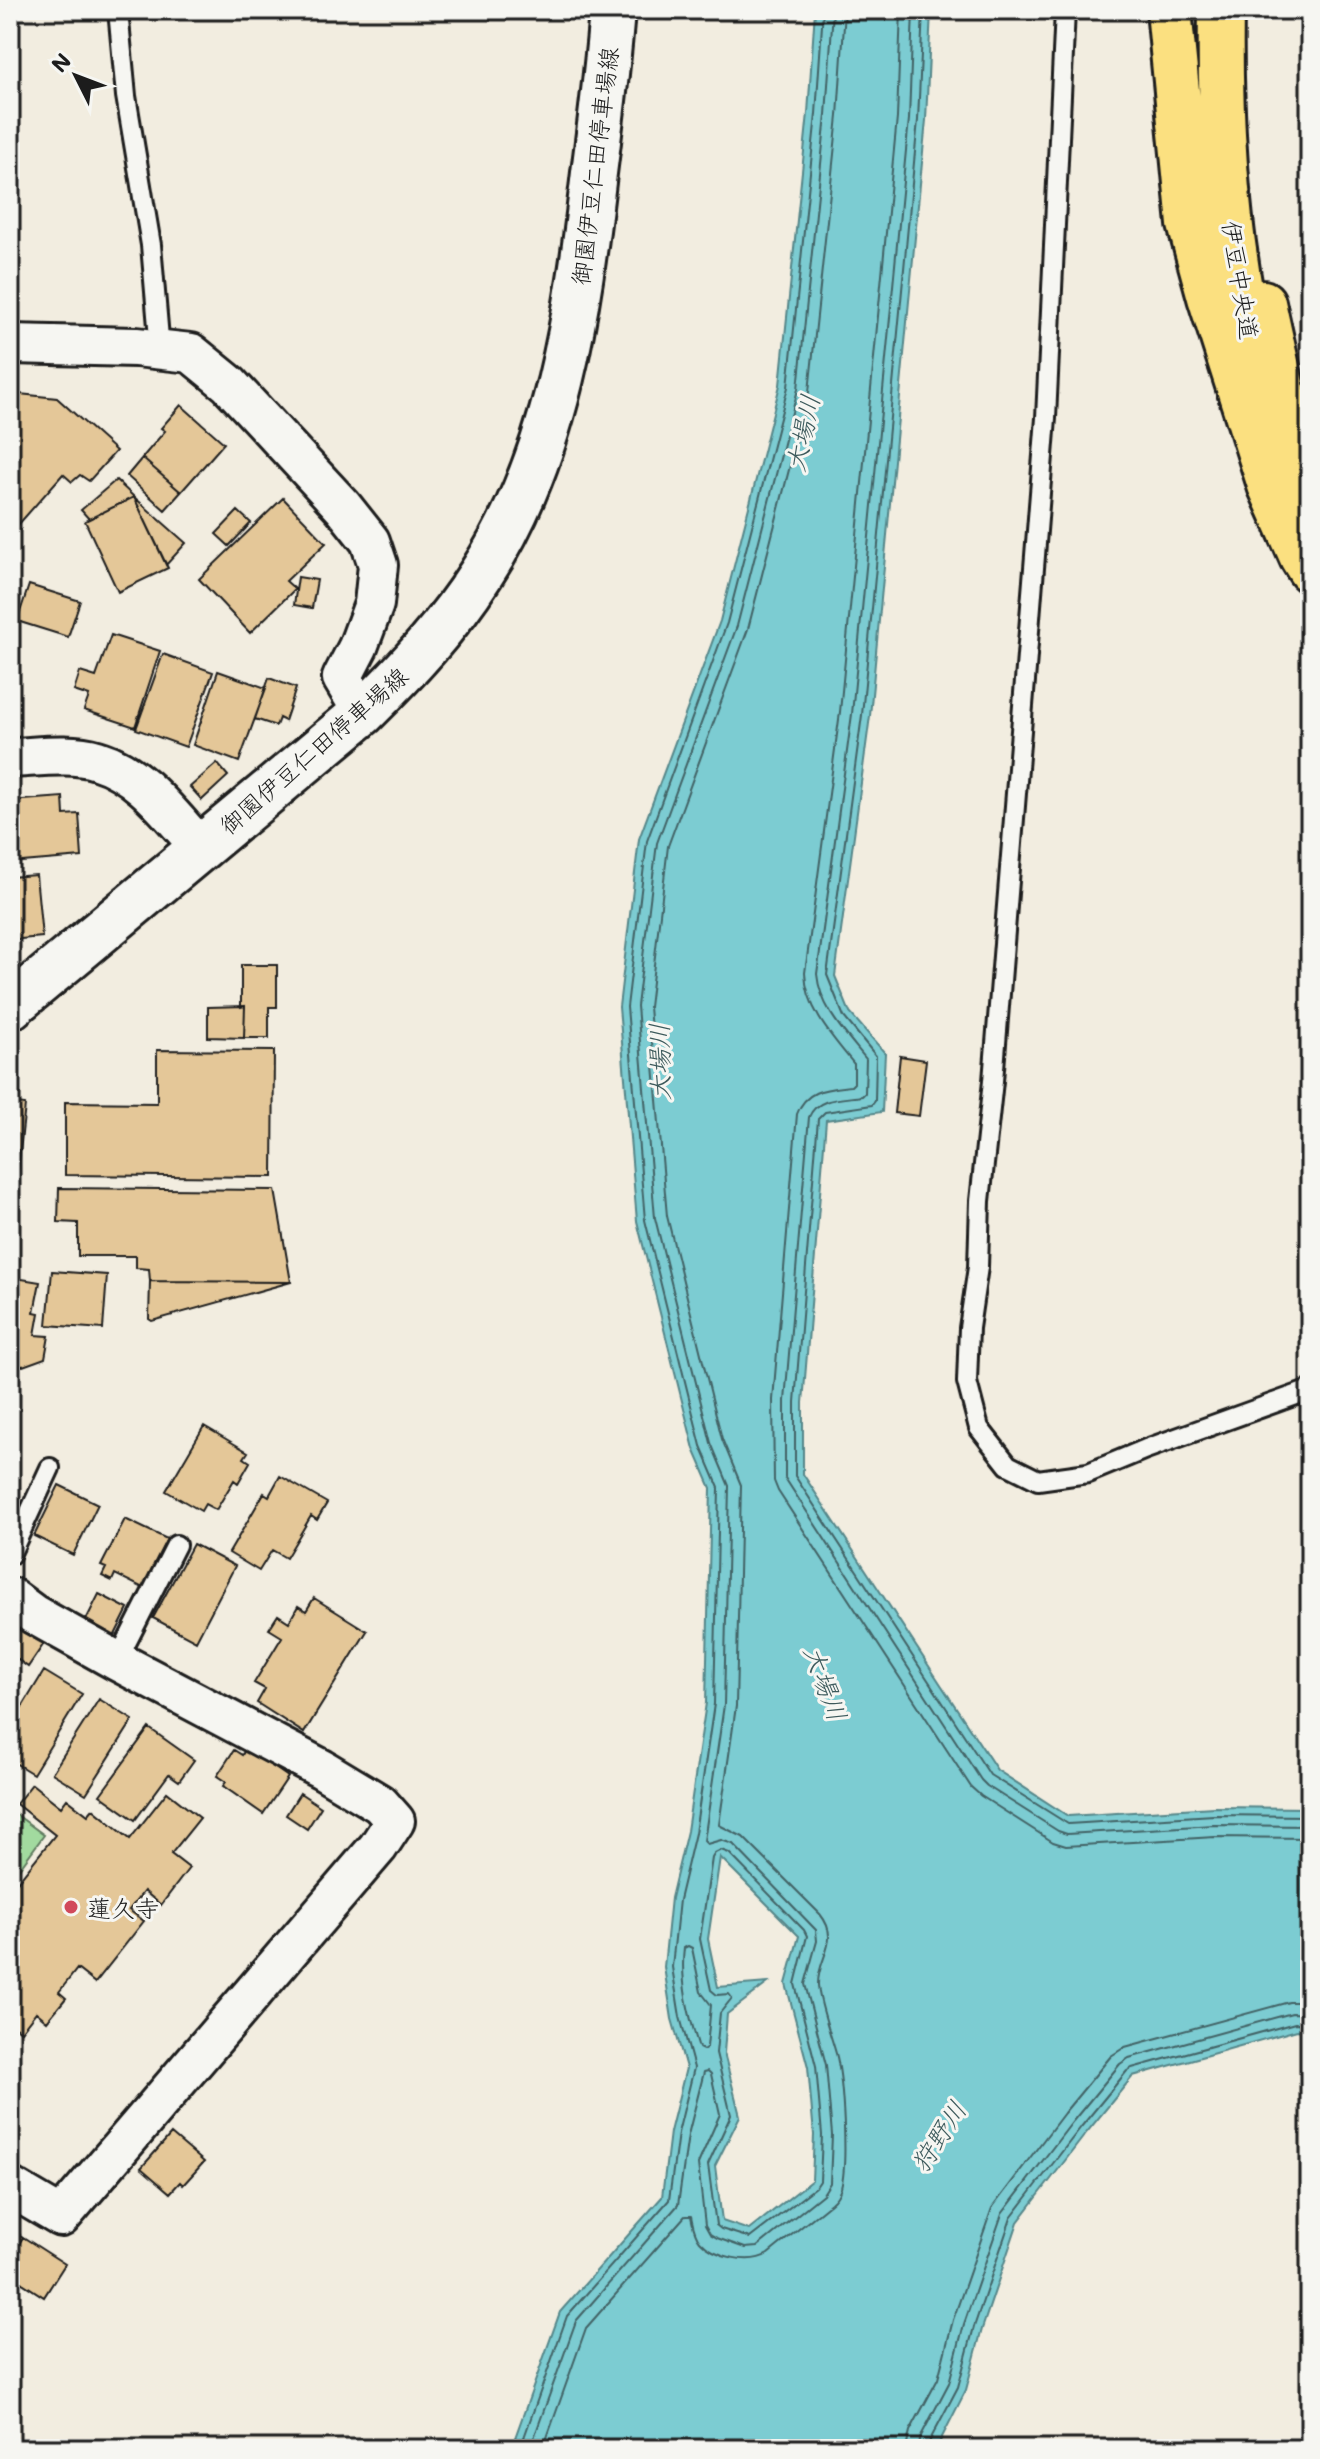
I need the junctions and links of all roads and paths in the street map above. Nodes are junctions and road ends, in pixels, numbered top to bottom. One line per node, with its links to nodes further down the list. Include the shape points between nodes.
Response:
1 (118, 10): 8 (lane)
2 (612, 10): 12 (main road, 御園伊豆仁田停車場線, via 584,264 545,435 517,509 482,573 444,626)
3 (1065, 10): 16 (lane, via 1046,418 967,1382 979,1428 1008,1465 1038,1480 1088,1473)
4 (1169, 10): 11 (highway, via 1190,224 1270,485)
5 (1221, 10): 10 (highway, 伊豆中央道, via 1225,178 1240,294 1263,399)
6 (1242, 10): 9 (highway, 伊豆中央道, via 1240,85 1252,242 1287,413)
7 (10, 344): 8 (street)
8 (160, 350): 12 (street, via 191,353 229,384 370,541 378,565 374,604 342,678)
9 (1310, 478)
10 (1310, 542)
11 (1310, 570)
12 (363, 713): 14 (main road, 御園伊豆仁田停車場線)
13 (10, 758): 14 (street, via 95,759 122,770)
14 (201, 848): 15 (main road, 御園伊豆仁田停車場線)
15 (12, 1002)
16 (1310, 1390)
17 (50, 1468): 19 (lane)
18 (176, 1545): 21 (lane)
19 (10, 1555)
20 (10, 1597): 21 (street)
21 (117, 1661): 22 (street, via 322,1769 380,1804 395,1821 61,2217)
22 (10, 2187)

